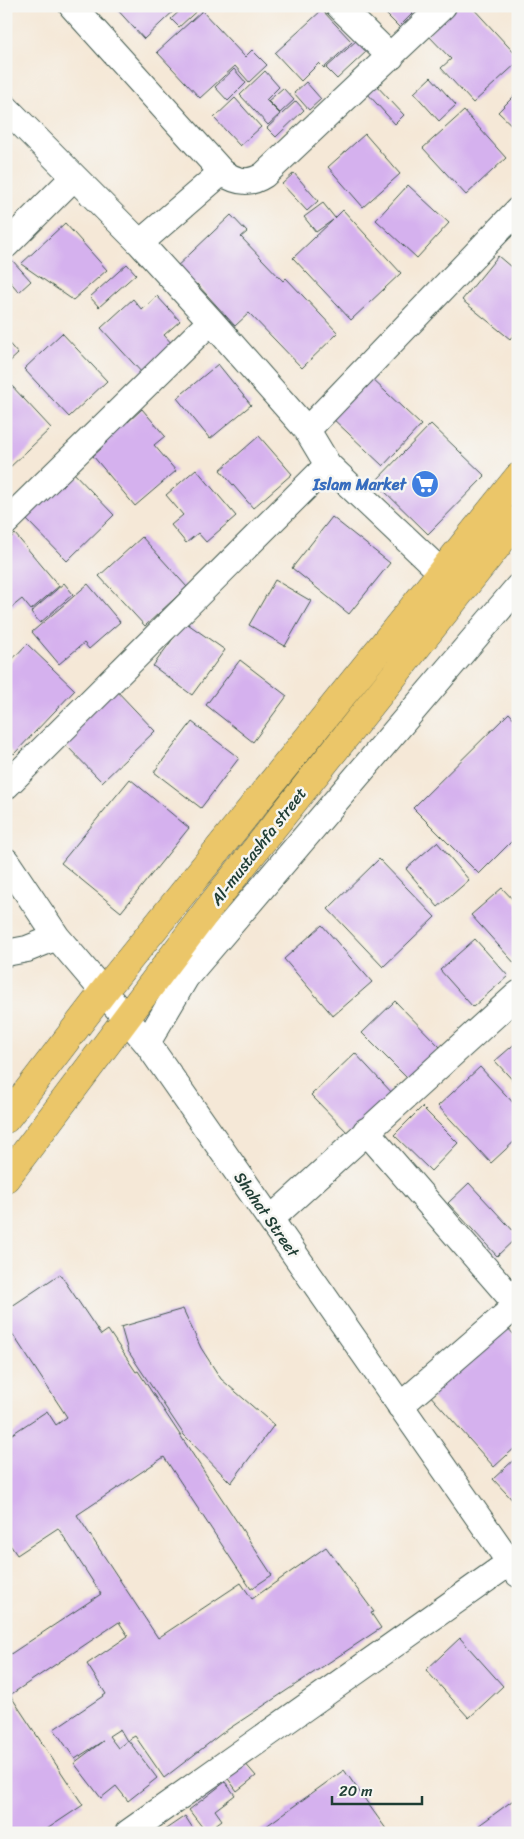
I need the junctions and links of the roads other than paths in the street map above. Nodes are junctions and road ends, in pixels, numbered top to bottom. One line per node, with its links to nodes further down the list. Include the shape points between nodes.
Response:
1 (72, 6): 6 (street)
2 (339, 6): 4 (street)
3 (443, 6): 4 (street)
4 (391, 57): 6 (street, via 264,175 255,181 241,182)
5 (6, 108): 7 (street)
6 (222, 172): 9 (street)
7 (74, 177): 9 (street); 10 (street)
8 (518, 210): 12 (street)
9 (140, 243): 11 (street)
10 (6, 245)
11 (211, 321): 12 (street); 16 (street)
12 (307, 430): 13 (street)
13 (328, 465): 17 (street); 19 (street)
14 (518, 477): 17 (main road, Al-mustashfa street)
15 (518, 520): 25 (main road, Al-mustashfa street, via 209,908)
16 (6, 522)
17 (441, 572): 23 (main road, Al-mustashfa street)
18 (518, 587): 26 (street, via 186,977)
19 (6, 786)
20 (6, 861): 21 (street, Shahat Street)
21 (58, 937): 22 (street); 23 (street, Shahat Street)
22 (6, 953)
23 (104, 991): 25 (street, Shahat Street); 27 (main road, Al-mustashfa street)
24 (518, 994): 28 (street)
25 (127, 1020): 26 (street, Shahat Street); 29 (main road, Al-mustashfa street)
26 (147, 1043): 30 (street, Shahat Street)
27 (6, 1119)
28 (366, 1131): 30 (street); 31 (street)
29 (6, 1178)
30 (271, 1219): 32 (street, Shahat Street)
31 (514, 1296): 32 (street)
32 (400, 1406): 33 (street, Shahat Street)
33 (514, 1569): 34 (street)
34 (128, 1833)

